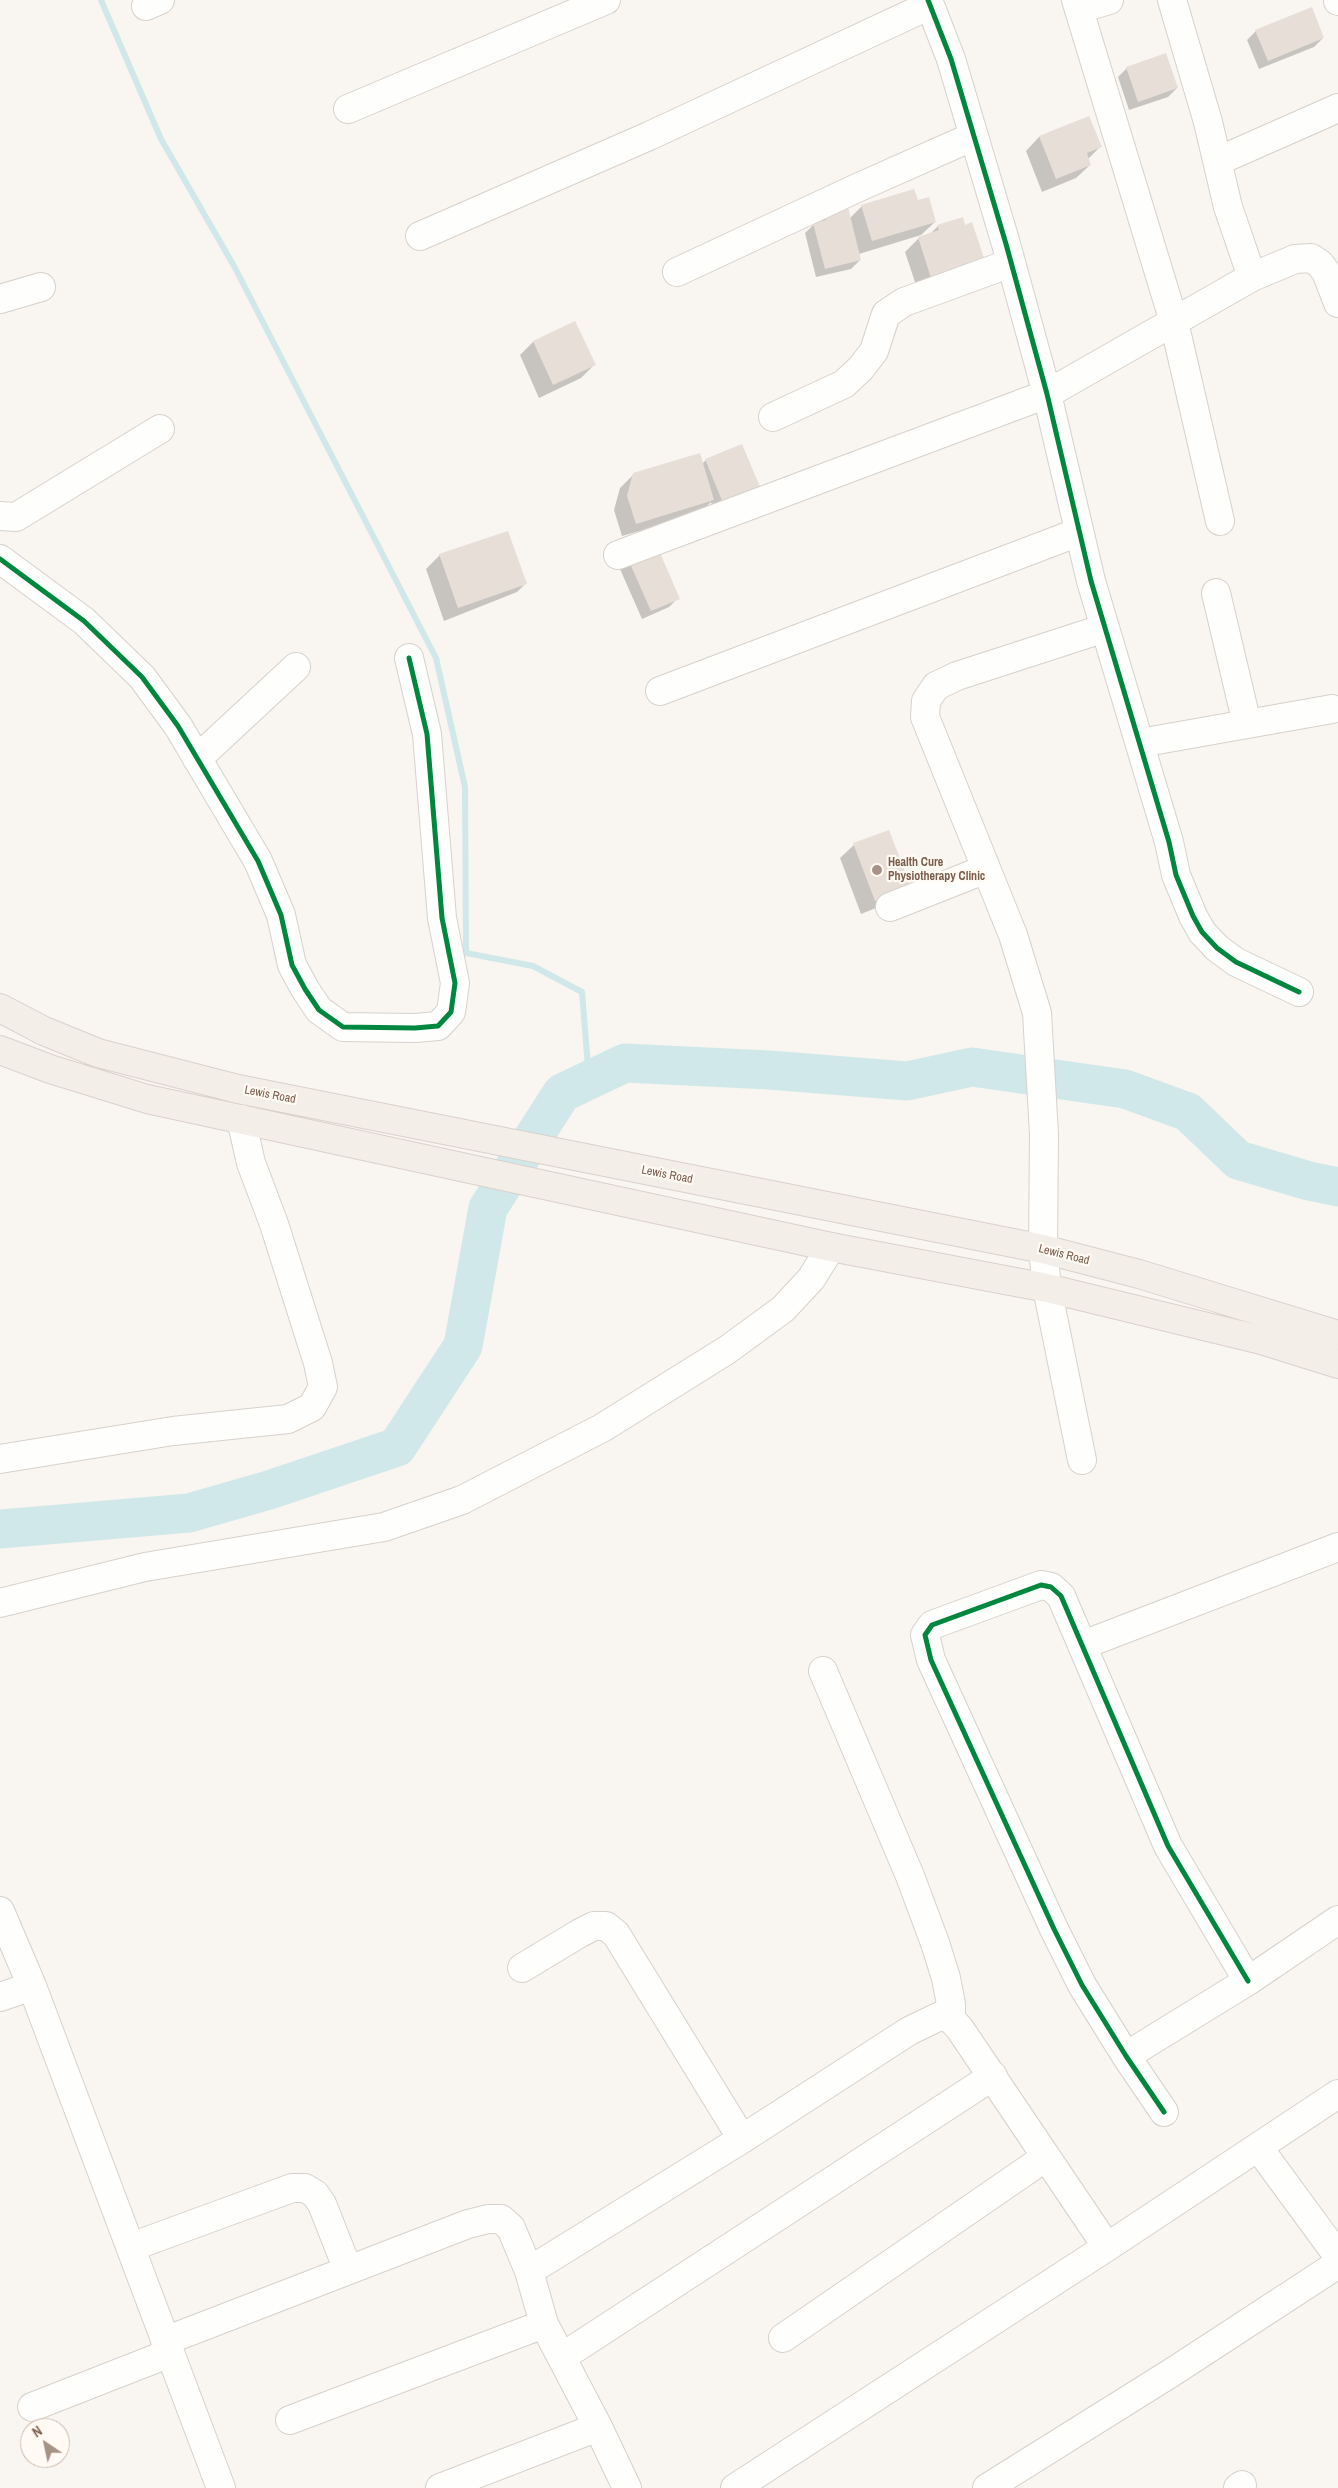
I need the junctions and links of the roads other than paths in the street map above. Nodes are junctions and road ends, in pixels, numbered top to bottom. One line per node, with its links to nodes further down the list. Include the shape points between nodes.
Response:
1 (606, 0): 6 (street)
2 (1109, 0): 5 (street)
3 (1172, 0): 9 (street)
4 (929, 2): 8 (street, via 951,59); 10 (street, via 649,136)
5 (1078, 5): 17 (street)
6 (348, 108)
7 (1338, 108): 9 (street)
8 (974, 136): 11 (street); 12 (street)
9 (1218, 161): 13 (street, via 1228,207)
10 (420, 236)
11 (1011, 264): 18 (street); 19 (street, via 904,302 886,314 874,350 844,384)
12 (677, 272)
13 (1252, 277): 16 (street, via 1294,259 1311,258 1326,272); 17 (street)
14 (41, 288): 15 (street)
15 (0, 299)
16 (1338, 303)
17 (1174, 322): 18 (street); 22 (street)
18 (1046, 394): 23 (street); 24 (street)
19 (773, 416)
20 (160, 429): 21 (street, via 16,517)
21 (0, 516)
22 (1220, 521)
23 (1079, 532): 27 (street); 30 (street)
24 (618, 555)
25 (0, 559): 34 (street, via 84,621 142,677 178,726)
26 (1216, 593): 32 (street)
27 (1105, 628): 33 (street); 35 (street, via 957,676 936,686 926,701 925,718)
28 (408, 658): 34 (street, via 427,734 442,918 455,983 451,1012 438,1026 343,1027 319,1010 292,965 281,915 258,861)
29 (296, 667): 34 (street)
30 (660, 691)
31 (1332, 709): 32 (street)
32 (1246, 724): 33 (street)
33 (1140, 743): 37 (street, via 1176,875 1202,932 1236,962)
34 (197, 759)
35 (986, 869): 36 (street); 42 (street, via 1013,935 1037,1013 1044,1134)
36 (890, 907)
37 (1299, 992)
38 (0, 1008): 42 (main road, Lewis Road, via 44,1031 98,1052 238,1089)
39 (0, 1050): 40 (main road, via 147,1099)
40 (241, 1119): 41 (main road); 46 (street, via 251,1163 318,1362 323,1388 312,1407 288,1419 173,1431)
41 (831, 1247): 43 (main road); 49 (street, via 811,1279 783,1309 727,1350 602,1428 462,1500 384,1527 145,1567)
42 (1043, 1249): 43 (street); 44 (main road, Lewis Road, via 1139,1274)
43 (1047, 1288): 45 (main road, via 1261,1340); 47 (street)
44 (1338, 1335)
45 (1338, 1364)
46 (0, 1459)
47 (1082, 1460)
48 (1338, 1547): 50 (street)
49 (0, 1603)
50 (1083, 1645): 55 (street, via 1168,1846); 59 (street, via 1061,1596 1051,1587 1041,1585 932,1625 925,1635 931,1660 1054,1929 1082,1985)
51 (822, 1671): 58 (street, via 910,1876 935,1943 946,1978)
52 (0, 1912): 56 (street)
53 (1338, 1920): 55 (street)
54 (522, 1968): 63 (street, via 594,1926 606,1926 616,1934)
55 (1248, 1981): 59 (street)
56 (32, 1986): 57 (street); 66 (street)
57 (0, 1997)
58 (951, 2019): 60 (street); 63 (street, via 940,2016 925,2022)
59 (1126, 2056): 62 (street)
60 (992, 2076): 65 (street); 75 (street)
61 (1338, 2094): 64 (street)
62 (1164, 2112)
63 (742, 2139): 71 (street)
64 (1258, 2147): 67 (street); 68 (street)
65 (1046, 2157): 67 (street); 73 (street)
66 (131, 2246): 70 (street, via 292,2188 305,2188 316,2194 322,2204); 74 (street)
67 (1108, 2248): 82 (street)
68 (1338, 2256)
69 (1338, 2264): 83 (street)
70 (348, 2270): 71 (street, via 468,2224 501,2218 511,2228); 74 (street)
71 (528, 2271): 72 (street)
72 (544, 2324): 75 (street); 77 (street)
73 (783, 2338)
74 (167, 2347): 76 (street); 79 (street)
75 (562, 2357): 78 (street)
76 (32, 2408)
77 (290, 2420)
78 (598, 2426): 80 (street); 81 (street)
79 (221, 2488)
80 (440, 2488)
81 (627, 2488)
82 (735, 2488)
83 (987, 2488)

